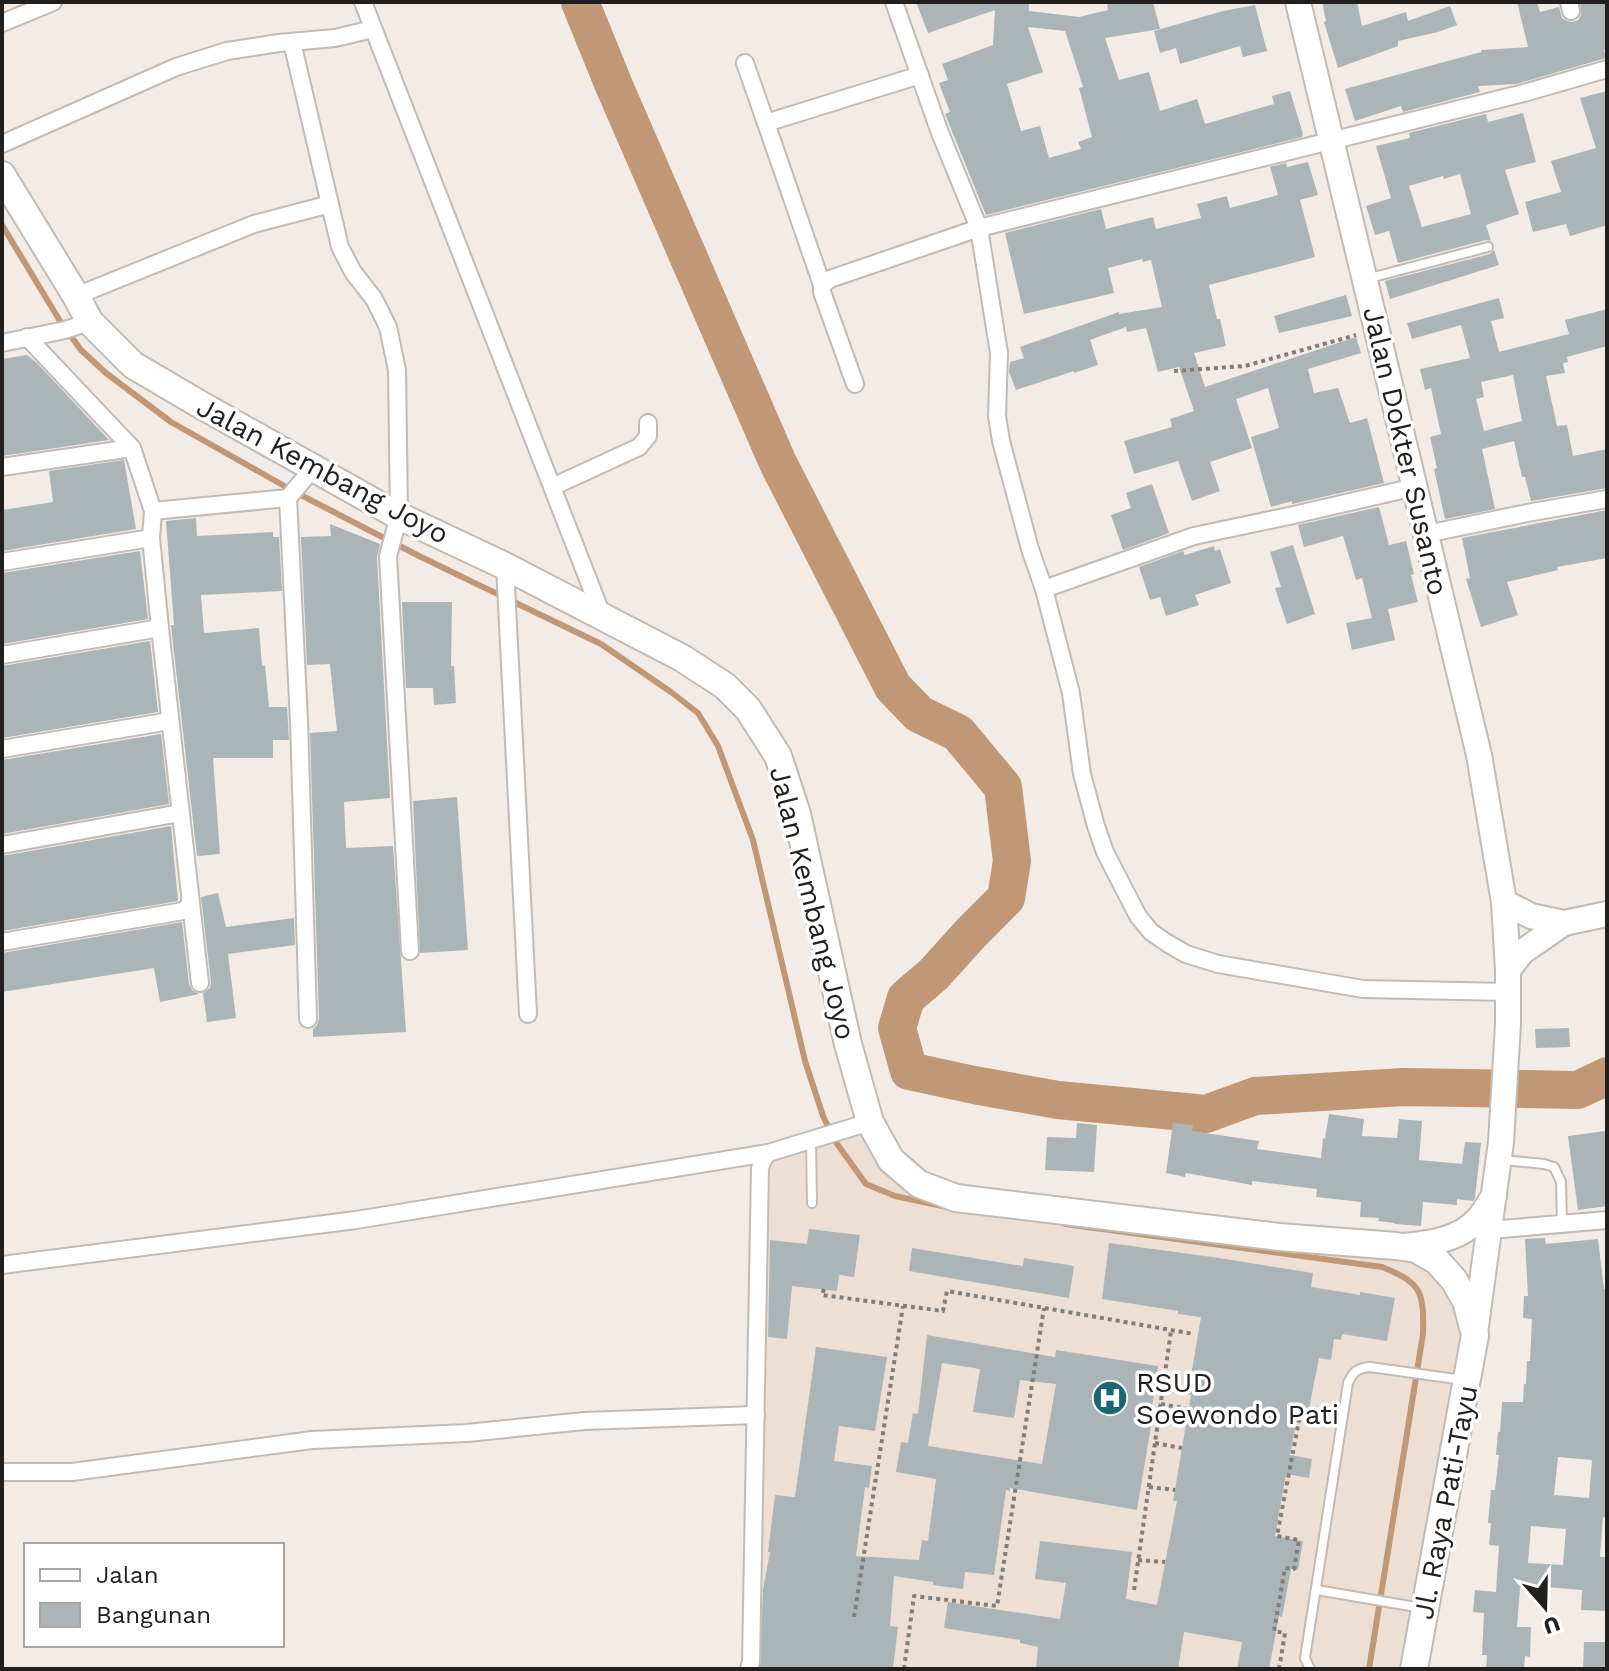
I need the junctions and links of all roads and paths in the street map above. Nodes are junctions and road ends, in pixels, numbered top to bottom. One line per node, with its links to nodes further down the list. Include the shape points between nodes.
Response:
1 (53, 2): 5 (street)
2 (363, 2): 6 (street)
3 (894, 2): 10 (street)
4 (1298, 2): 12 (main road, Jalan Dokter Susanto)
5 (2, 23)
6 (373, 29): 7 (street); 31 (street)
7 (292, 42): 13 (street, via 227,51 176,67); 15 (street)
8 (745, 63): 11 (street)
9 (1607, 69): 12 (street)
10 (920, 75): 11 (street); 16 (street)
11 (766, 123): 19 (street)
12 (1332, 142): 16 (street); 18 (main road, Jalan Dokter Susanto)
13 (2, 144)
14 (2, 175): 20 (main road, Jalan Kembang Joyo)
15 (330, 204): 20 (street, via 254,224); 36 (street, via 340,247 388,327 397,370)
16 (979, 228): 19 (street); 41 (street, via 999,353 1001,441)
17 (1488, 247): 18 (lane)
18 (1365, 280): 22 (main road, Jalan Dokter Susanto)
19 (822, 285): 26 (street)
20 (76, 296): 21 (main road, Jalan Kembang Joyo)
21 (90, 322): 23 (street); 30 (main road, Jalan Kembang Joyo, via 133,365)
22 (1377, 329): 25 (path, via 1245,366); 32 (main road, Jalan Dokter Susanto)
23 (27, 337): 24 (street); 28 (street)
24 (2, 343)
25 (1174, 371)
26 (855, 384)
27 (648, 423): 31 (street, via 648,436 639,447)
28 (132, 448): 29 (street); 35 (street)
29 (2, 467)
30 (314, 467): 33 (street); 36 (main road, Jalan Kembang Joyo)
31 (552, 487): 42 (street)
32 (1415, 487): 37 (main road, Jalan Dokter Susanto); 41 (street, via 1194,536)
33 (288, 498): 35 (street); 58 (street)
34 (1607, 499): 37 (street)
35 (153, 511): 38 (street)
36 (399, 516): 40 (main road, Jalan Kembang Joyo); 54 (street, via 388,556)
37 (1426, 534): 50 (main road, Jalan Dokter Susanto, via 1479,755)
38 (151, 538): 39 (street); 43 (street)
39 (2, 562)
40 (505, 566): 42 (main road, Jalan Kembang Joyo); 57 (street)
41 (1044, 589): 55 (street, via 1071,693 1082,774 1096,826 1127,897 1151,932 1186,954 1218,964 1363,989 1418,991)
42 (602, 615): 59 (main road, Jalan Kembang Joyo, via 725,686 748,709 778,756 797,814)
43 (160, 628): 44 (street); 45 (street)
44 (2, 655)
45 (170, 721): 46 (street); 47 (street)
46 (2, 749)
47 (180, 813): 48 (street); 49 (street)
48 (2, 845)
49 (190, 901): 53 (street, via 183,911); 56 (street)
50 (1504, 902): 52 (main road, via 1531,916); 55 (main road, Jalan Dokter Susanto)
51 (1607, 914): 52 (main road)
52 (1564, 923): 55 (main road, via 1522,952)
53 (2, 942)
54 (410, 951)
55 (1508, 981): 61 (main road, Jalan Dokter Susanto)
56 (200, 983)
57 (528, 1014)
58 (308, 1019)
59 (870, 1122): 60 (street); 68 (main road, Jalan Kembang Joyo, via 900,1168 919,1184 956,1198)
60 (811, 1140): 62 (street); 64 (lane)
61 (1500, 1151): 63 (main road, Jalan Dokter Susanto); 66 (lane, via 1554,1167 1561,1182)
62 (768, 1153): 69 (street, via 356,1220); 79 (street, via 760,1168)
63 (1495, 1194): 67 (main road, Jalan Dokter Susanto); 68 (main road, via 1469,1228)
64 (812, 1203)
65 (1607, 1220): 66 (street)
66 (1562, 1224): 67 (street)
67 (1490, 1230): 75 (main road, Jalan Dokter Susanto)
68 (1406, 1248): 75 (main road, via 1437,1261 1454,1280)
69 (2, 1265)
70 (824, 1289): 71 (path, via 822,1295)
71 (903, 1306): 72 (path, via 943,1311 947,1291); 91 (path)
72 (1044, 1308): 73 (path); 93 (path, via 997,1606 914,1596)
73 (1171, 1330): 74 (path); 77 (path)
74 (1194, 1334)
75 (1475, 1335): 76 (main road, Jl. Raya Pati-Tayu)
76 (1468, 1381): 89 (lane, via 1370,1367 1352,1373); 90 (main road, Jl. Raya Pati-Tayu)
77 (1161, 1404): 78 (path); 81 (path)
78 (1189, 1409)
79 (756, 1415): 83 (street, via 312,1440 72,1472); 92 (street)
80 (1300, 1415): 94 (path, via 1277,1536 1299,1540 1294,1569 1285,1568 1274,1631 1285,1633)
81 (1155, 1443): 82 (path); 84 (path)
82 (1182, 1448)
83 (2, 1472)
84 (1149, 1487): 85 (path); 86 (path)
85 (1175, 1490)
86 (1138, 1560): 87 (path); 88 (path)
87 (1165, 1562)
88 (1134, 1590)
89 (1317, 1590): 90 (lane); 95 (lane, via 1305,1658)
90 (1425, 1608): 96 (main road, Jl. Raya Pati-Tayu)
91 (854, 1617)
92 (749, 1669)
93 (904, 1669)
94 (1279, 1669)
95 (1310, 1669)
96 (1414, 1669)

